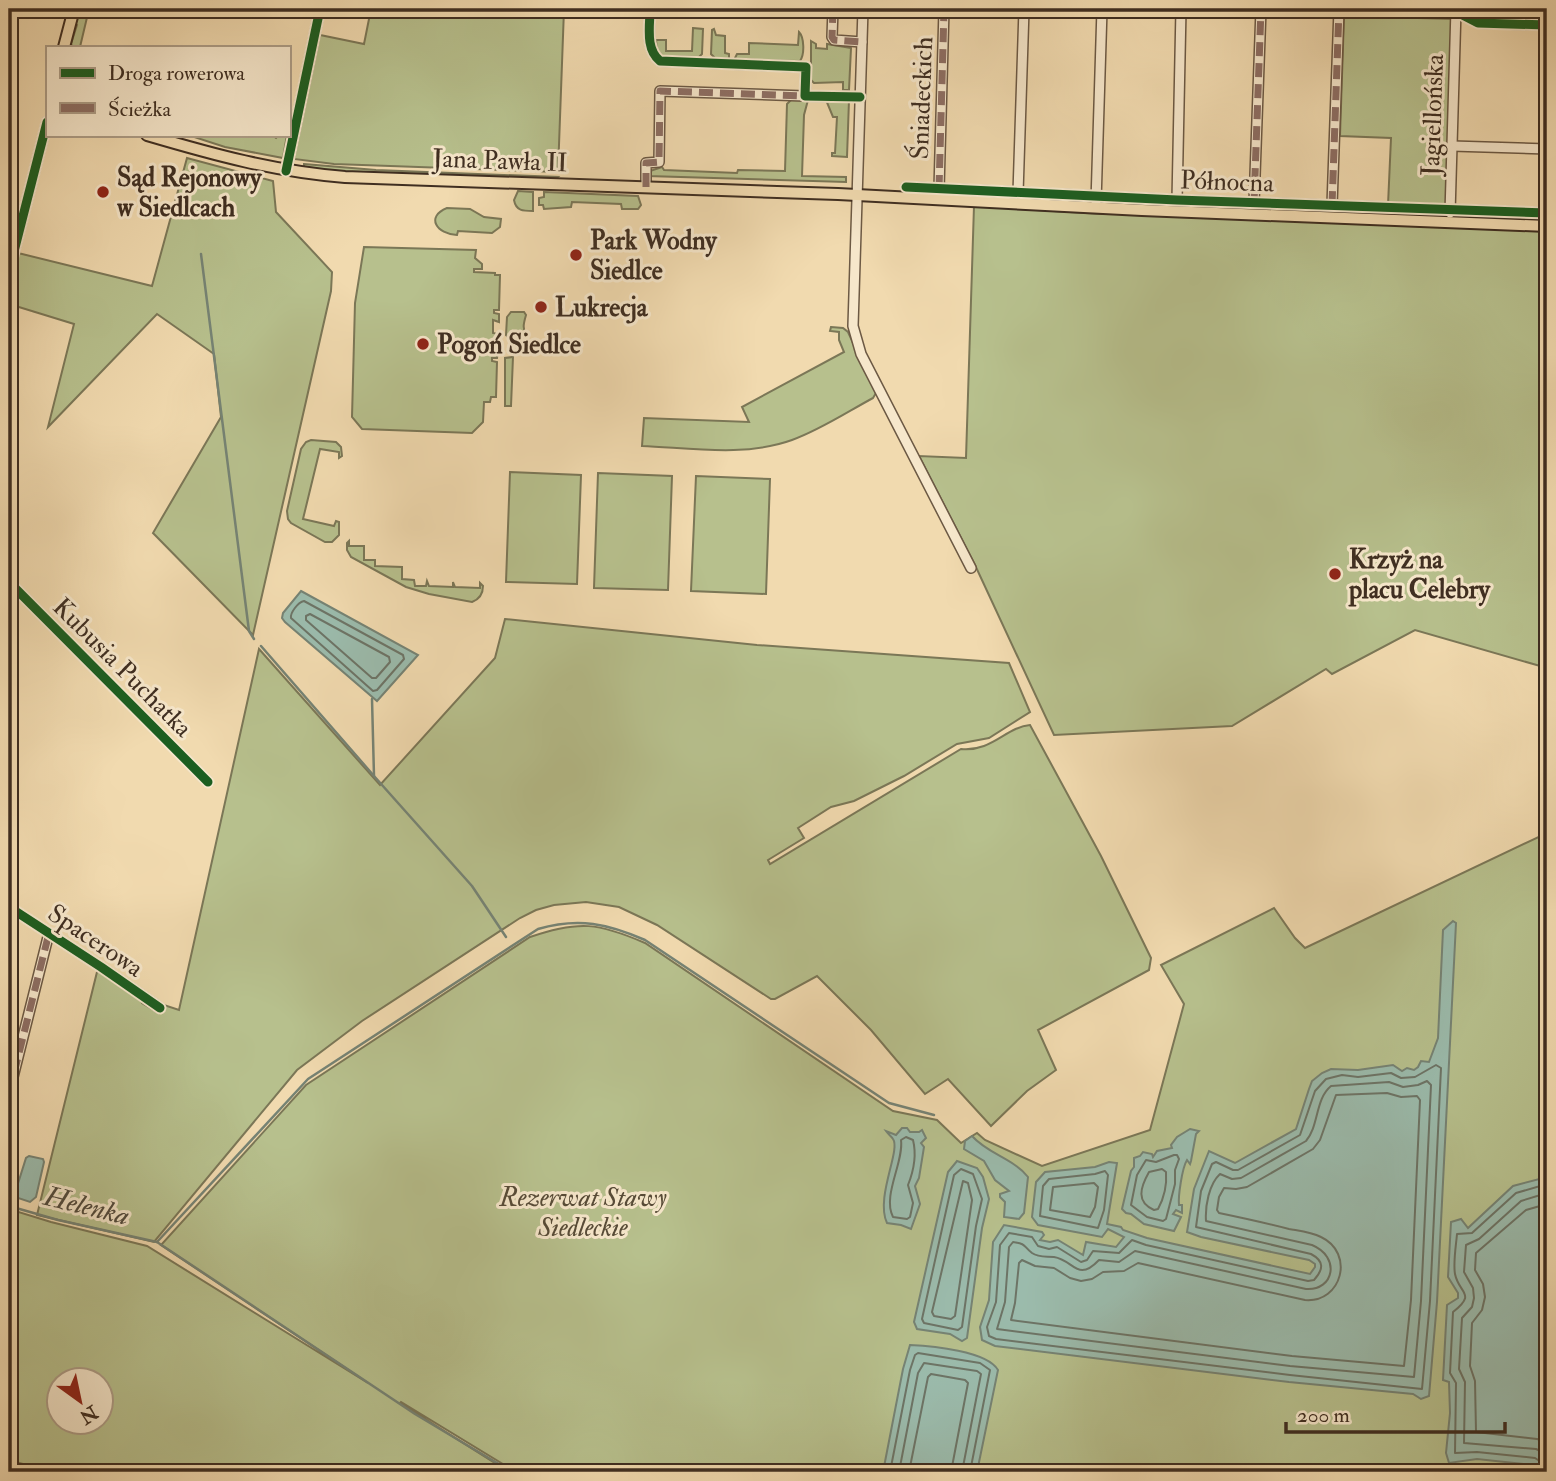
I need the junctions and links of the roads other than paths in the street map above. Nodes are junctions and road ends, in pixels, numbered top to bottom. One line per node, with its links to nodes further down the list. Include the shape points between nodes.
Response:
1 (74, 9): 16 (main road)
2 (320, 9): 23 (street)
3 (650, 9): 17 (street, via 650,47 660,61 806,66)
4 (833, 9): 15 (street, via 834,40)
5 (863, 9): 15 (street)
6 (944, 9): 26 (street, Śniadeckich)
7 (1024, 9): 27 (street)
8 (1102, 9): 30 (street)
9 (1181, 9): 29 (street)
10 (1261, 9): 31 (street)
11 (1339, 9): 32 (street)
12 (1455, 9): 13 (street); 21 (street, Jagiellońska)
13 (1468, 13): 14 (street, via 1478,23)
14 (1547, 25)
15 (862, 42): 18 (street)
16 (64, 46)
17 (805, 96): 18 (street); 24 (street, via 660,91 659,162 646,163)
18 (860, 97): 28 (street)
19 (149, 136): 23 (main road, Jana Pawła II)
20 (44, 138): 37 (street)
21 (1452, 146): 22 (street); 33 (street, Jagiellońska)
22 (1547, 149)
23 (286, 171): 24 (main road, Jana Pawła II)
24 (646, 187): 28 (main road, Jana Pawła II)
25 (906, 187): 26 (street, Północna)
26 (939, 189): 27 (street, Północna)
27 (1018, 193): 30 (street, Północna)
28 (857, 195): 30 (main road, Północna); 38 (street, via 853,326 857,343)
29 (1177, 200): 30 (street, Północna); 31 (street, Północna)
30 (1096, 202): 35 (main road, Północna)
31 (1254, 203): 32 (street, Północna)
32 (1332, 205): 33 (street, Północna)
33 (1450, 209): 34 (street, Północna); 35 (street, Jagiellońska)
34 (1547, 213)
35 (1450, 222): 36 (main road, Północna)
36 (1547, 226)
37 (9, 271)
38 (971, 568)
39 (9, 582): 40 (street, Kubusia Puchatka)
40 (208, 782)
41 (9, 907): 42 (street, Spacerowa)
42 (49, 933): 43 (street, Spacerowa); 44 (street)
43 (160, 1008)
44 (9, 1093)

